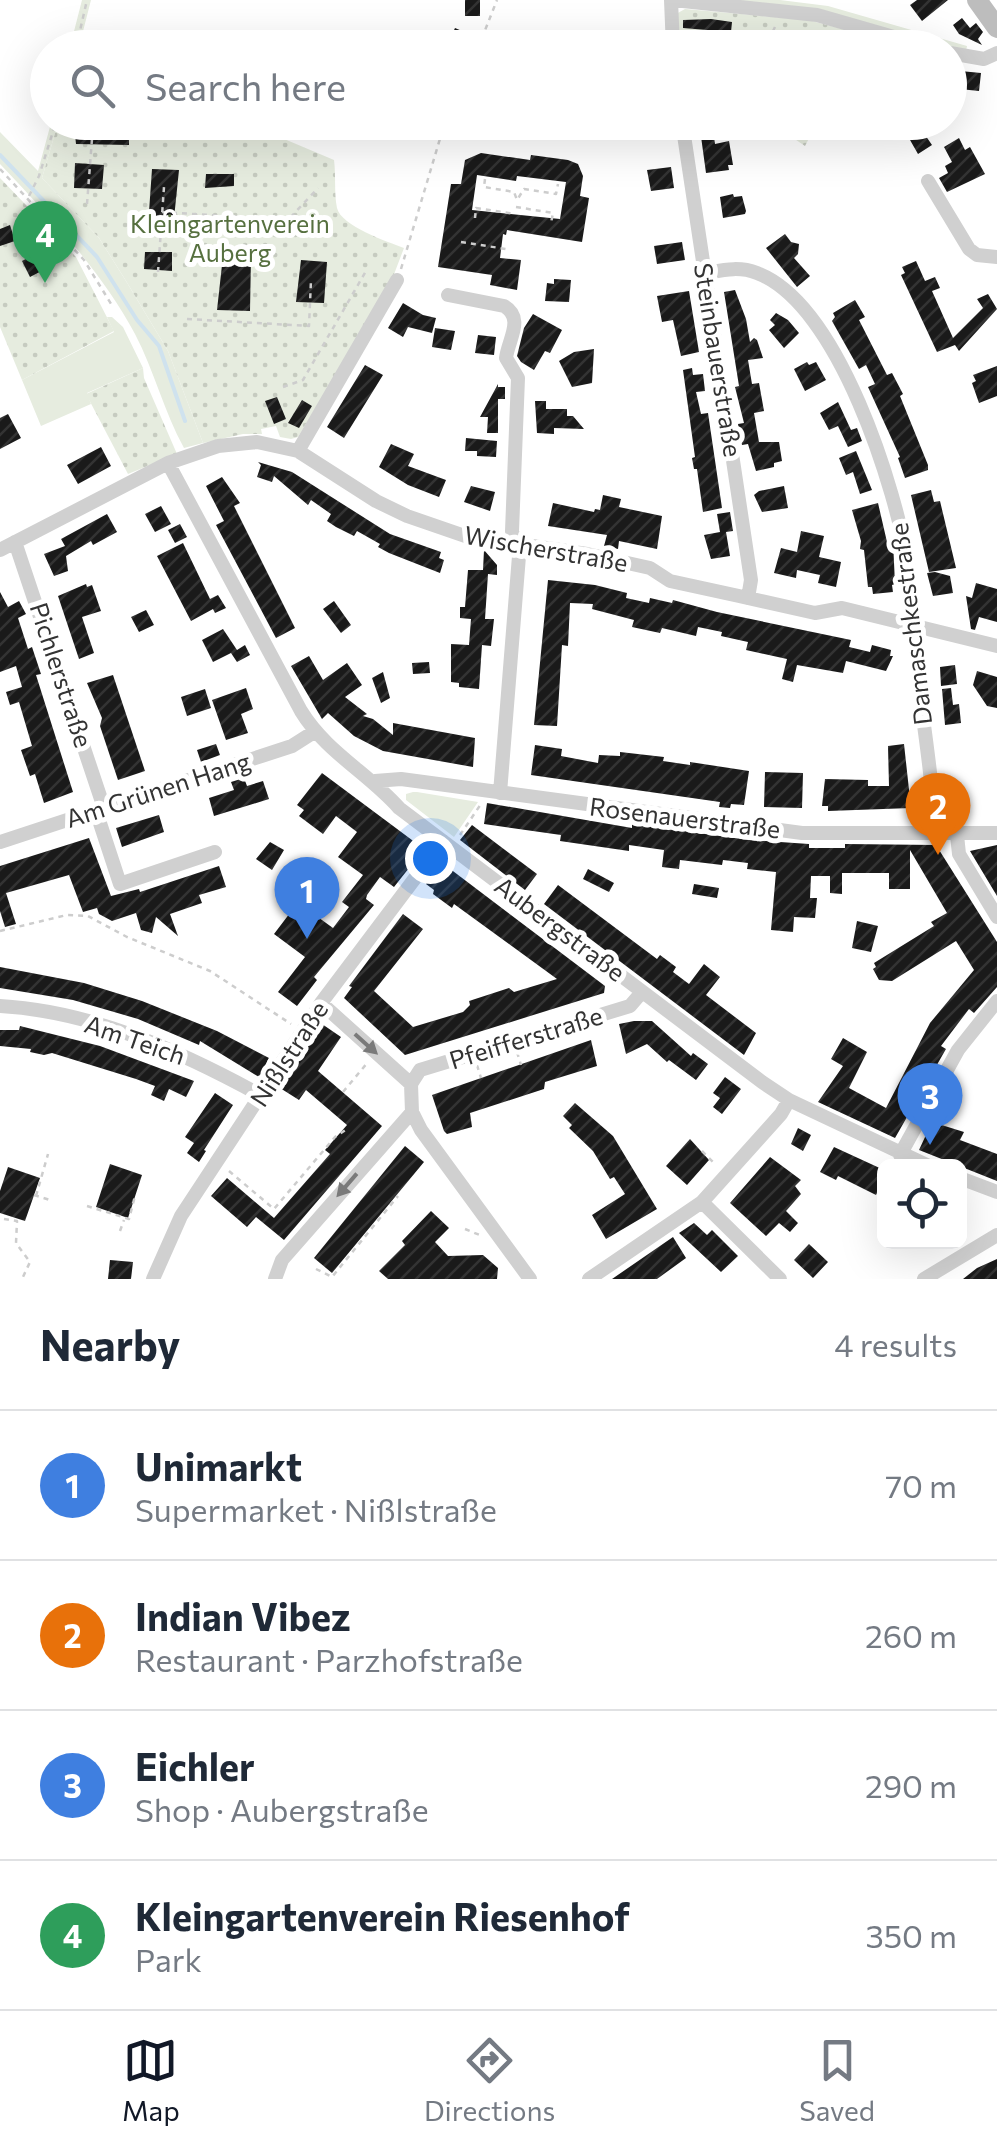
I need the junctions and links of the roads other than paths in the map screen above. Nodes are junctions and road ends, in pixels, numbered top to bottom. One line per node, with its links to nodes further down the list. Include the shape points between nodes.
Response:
1 (672, 0): 4 (street); 5 (street, via 780,11)
2 (978, 0): 3 (street)
3 (997, 28)
4 (673, 30)
5 (872, 30)
6 (997, 54): 7 (street)
7 (967, 56)
8 (685, 140): 11 (street, Steinbauerstraße)
9 (928, 180): 10 (street, via 969,249)
10 (997, 256)
11 (704, 272): 19 (street, Steinbauerstraße, via 751,580); 20 (street, Damaschkestraße, via 743,269 772,280 820,331 891,486)
12 (398, 280): 14 (street)
13 (448, 296): 17 (street, via 504,306 515,318 506,358 518,378)
14 (298, 451): 15 (street, Wischerstraße, via 237,442); 17 (street, Wischerstraße, via 407,516 466,536)
15 (168, 463): 16 (street, Wischerstraße); 22 (street, Aubergstraße)
16 (15, 542): 18 (street, Wischerstraße); 25 (street, Pichlerstraße)
17 (515, 543): 19 (street, Wischerstraße, via 650,568 670,581); 24 (street)
18 (0, 550)
19 (748, 598): 20 (street, Wischerstraße, via 815,614 842,608)
20 (914, 625): 21 (street, Wischerstraße); 27 (street, Damaschkestraße)
21 (997, 646)
22 (314, 732): 23 (street, Aubergstraße); 25 (street, Am Grünen Hang, via 292,746)
23 (375, 781): 24 (street, Rosenauerstraße); 29 (street, Aubergstraße, via 399,808)
24 (500, 793): 27 (street, Rosenauerstraße, via 786,831)
25 (100, 809): 30 (street, Am Grünen Hang); 31 (street, Pichlerstraße, via 120,884)
26 (997, 833): 28 (street, Rosenauerstraße)
27 (934, 834): 28 (street, Rosenauerstraße)
28 (958, 834): 32 (street, via 958,854)
29 (450, 840): 33 (street, Aubergstraße); 35 (street, Nißlstraße)
30 (0, 842)
31 (215, 852)
32 (997, 917)
33 (642, 992): 37 (street, Pfeifferstraße, via 630,1006 420,1070); 39 (street, Aubergstraße)
34 (997, 1001): 41 (street, via 949,1063)
35 (321, 1003): 37 (street, one-way to 37); 38 (street, Nißlstraße)
36 (0, 1006): 38 (street, Am Teich, via 127,1034)
37 (411, 1084): 40 (street)
38 (262, 1096): 47 (street, Nißlstraße, via 170,1238)
39 (789, 1100): 41 (street, Aubergstraße); 45 (street)
40 (412, 1112): 48 (street, one-way to 48, via 282,1260); 49 (street)
41 (900, 1155): 42 (street, Aubergstraße)
42 (911, 1159)
43 (967, 1181): 44 (street)
44 (997, 1192)
45 (702, 1202): 50 (street); 51 (street)
46 (997, 1234): 52 (street)
47 (152, 1279)
48 (275, 1279)
49 (530, 1279)
50 (589, 1279)
51 (780, 1279)
52 (924, 1279)

